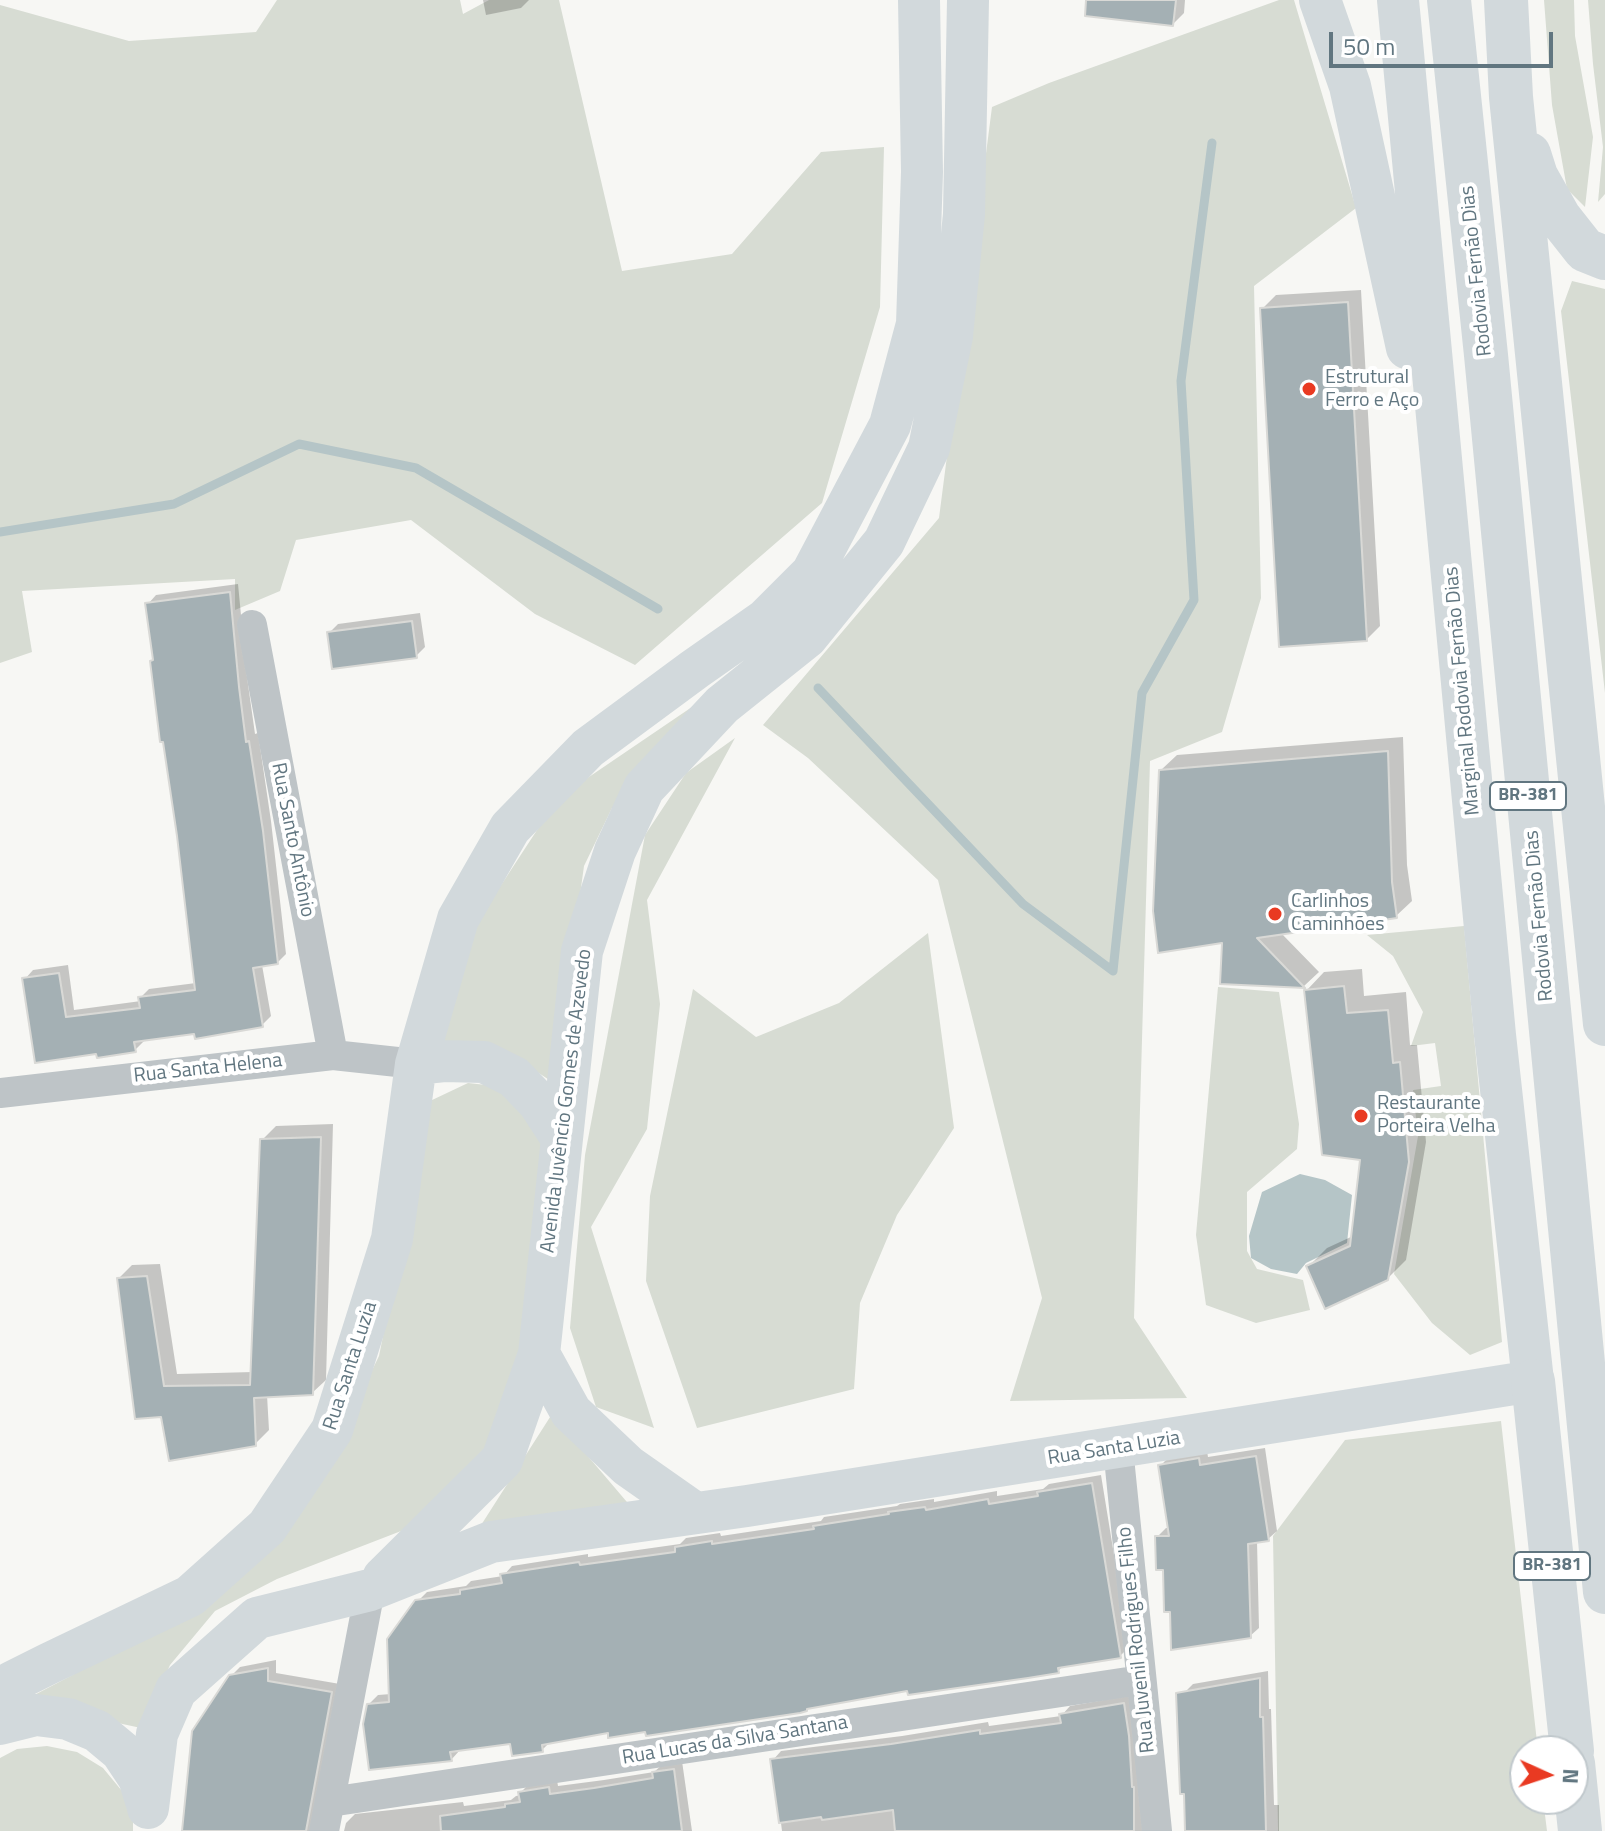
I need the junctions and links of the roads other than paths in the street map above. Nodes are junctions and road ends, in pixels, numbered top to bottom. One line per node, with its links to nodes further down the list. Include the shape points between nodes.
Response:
1 (919, 0): 13 (main road, via 922,172 917,324 890,425 812,573 765,620 588,748 510,828 458,919)
2 (968, 0): 15 (main road, Avenida Juvêncio Gomes de Azevedo, via 964,214 952,336 929,448 884,542 807,637 722,705 644,788 615,851 582,951)
3 (1320, 0): 9 (main road, via 1350,86)
4 (1398, 0): 9 (main road, Marginal Rodovia Fernão Dias / BR-381)
5 (1449, 0): 21 (highway, Rodovia Fernão Dias / BR-381)
6 (1506, 0): 7 (highway, BR-381)
7 (1511, 97): 8 (highway, via 1536,176 1559,217 1585,250); 11 (highway, BR-381)
8 (1605, 258)
9 (1450, 552): 17 (main road, Marginal Rodovia Fernão Dias / BR-381)
10 (252, 625): 12 (street, Rua Santo Antônio)
11 (1605, 1024)
12 (333, 1055): 13 (street, Rua Santa Helena); 14 (street, Rua Santa Helena)
13 (416, 1064): 15 (main road, via 484,1062 514,1077); 23 (main road, Rua Santa Luzia, via 392,1239 332,1430 267,1527 190,1596 12,1682)
14 (0, 1093)
15 (561, 1137): 16 (main road, Avenida Juvêncio Gomes de Azevedo)
16 (539, 1354): 19 (main road, via 571,1412 628,1466); 20 (main road, Avenida Juvêncio Gomes de Azevedo, via 502,1460)
17 (1533, 1381): 18 (main road, Rua Santa Luzia); 25 (highway, BR-381)
18 (1118, 1448): 19 (main road, Rua Santa Luzia); 22 (street, Rua Juvenil Rodrigues Filho)
19 (695, 1513): 20 (main road, Rua Santa Luzia, via 491,1542)
20 (370, 1590): 26 (street); 27 (main road, Rua Santa Luzia, via 257,1618 176,1690 157,1734)
21 (1605, 1592)
22 (1141, 1680): 26 (street, Rua Lucas da Silva Santana); 28 (street, Rua Juvenil Rodrigues Filho)
23 (0, 1694)
24 (0, 1724): 27 (main road, via 36,1715 68,1719 97,1731 121,1751 139,1778)
25 (1570, 1735)
26 (327, 1816)
27 (148, 1820)
28 (1157, 1831)

